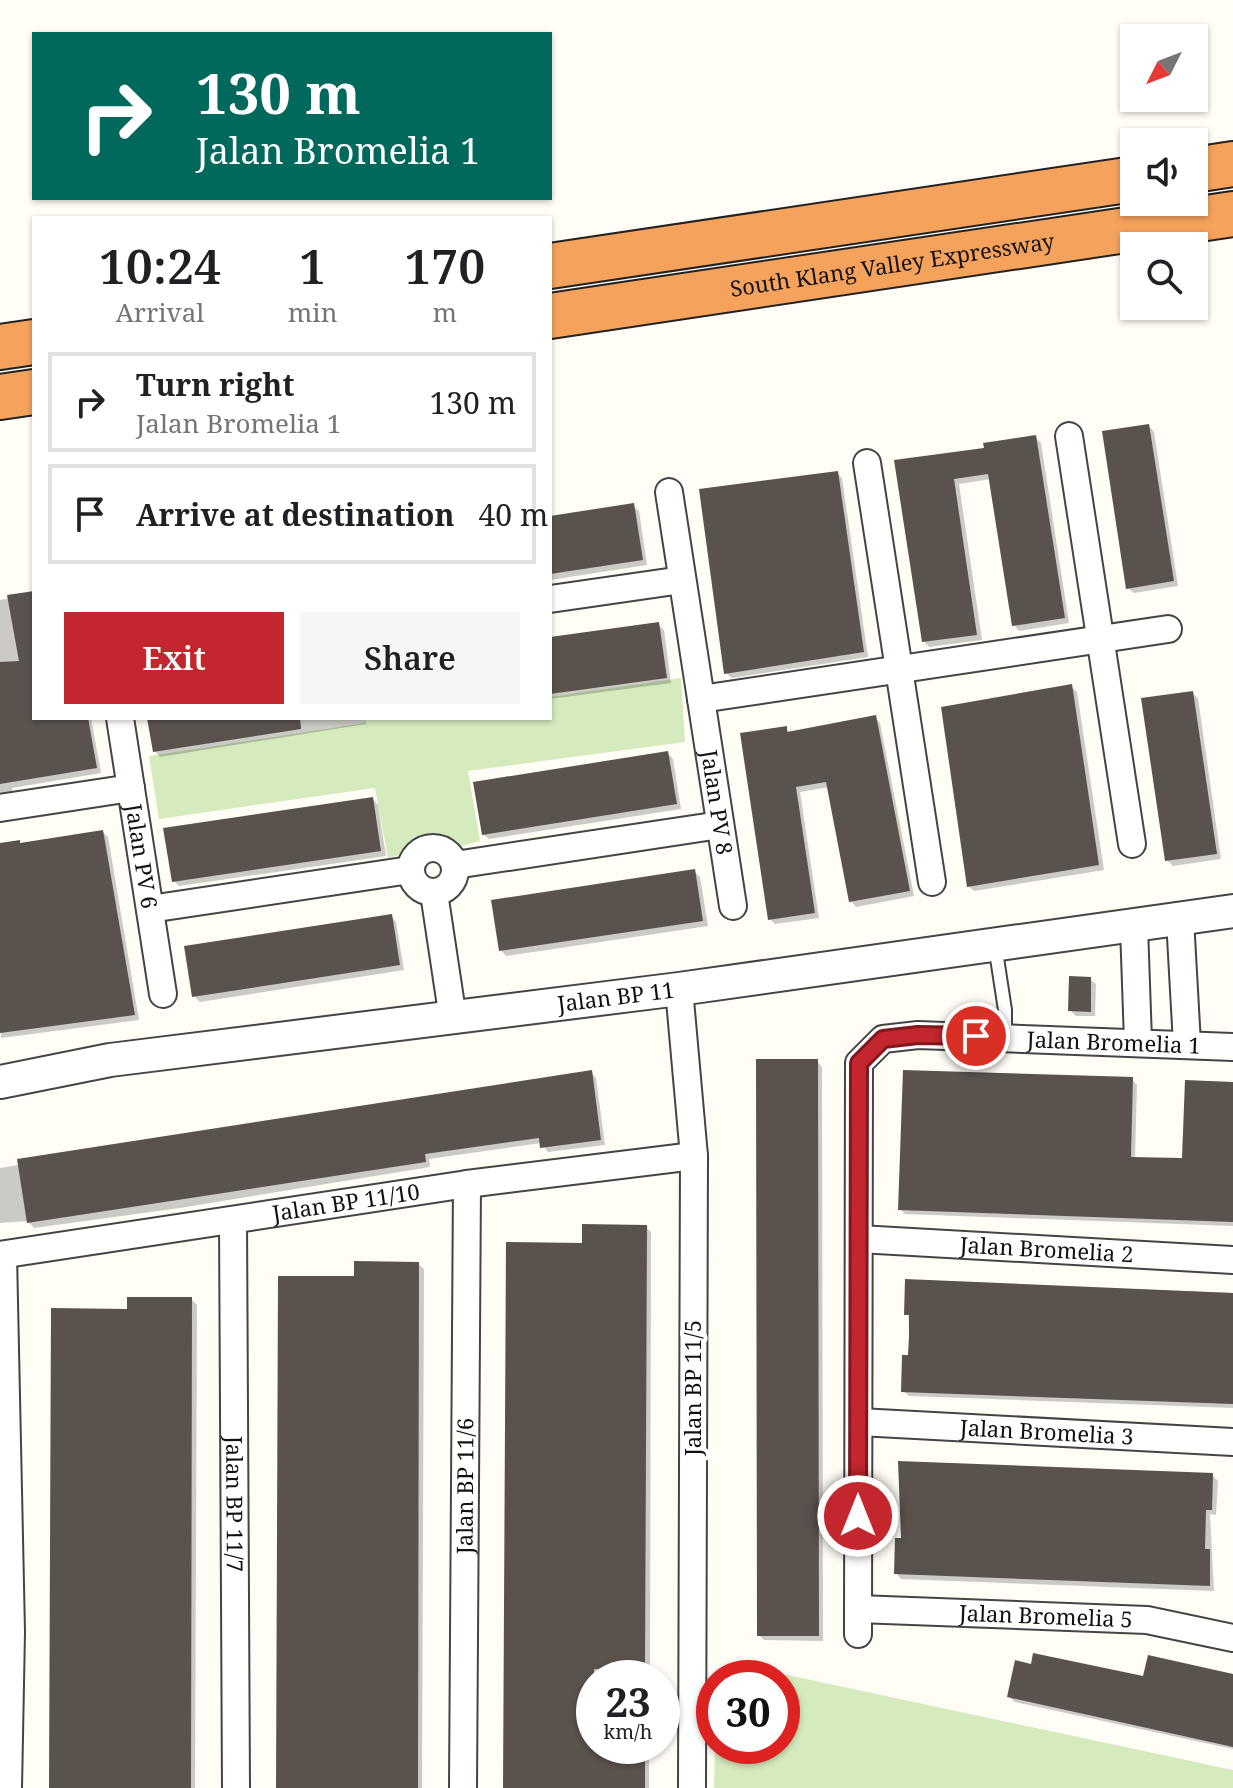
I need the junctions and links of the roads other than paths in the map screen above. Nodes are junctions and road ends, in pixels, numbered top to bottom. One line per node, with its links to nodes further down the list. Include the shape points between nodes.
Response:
1 (1233, 164): 2 (highway)
2 (1208, 168)
3 (1120, 181): 5 (highway)
4 (1233, 214): 6 (highway, South Klang Valley Expressway)
5 (552, 266)
6 (552, 316)
7 (32, 342): 8 (highway)
8 (0, 347)
9 (32, 392): 10 (highway)
10 (0, 397)
11 (1069, 436): 17 (street)
12 (867, 463): 18 (street)
13 (669, 492): 14 (street, Jalan PV 8)
14 (682, 580): 15 (street); 19 (street, Jalan PV 8)
15 (552, 599)
16 (1168, 629): 17 (street)
17 (1101, 639): 18 (street); 24 (street)
18 (899, 669): 19 (street); 27 (street)
19 (701, 699): 23 (street, Jalan PV 8)
20 (120, 720): 21 (street, Jalan PV 6)
21 (131, 788): 22 (street); 30 (street, Jalan PV 6)
22 (0, 808)
23 (720, 825): 25 (street); 29 (street, Jalan PV 8)
24 (1132, 844)
25 (455, 865): 26 (street, via 447,852 433,847 415,856); 28 (street, via 451,884)
26 (410, 870): 28 (street, via 420,889); 30 (street)
27 (932, 882)
28 (434, 893): 37 (street)
29 (733, 906)
30 (150, 909): 36 (street, Jalan PV 6)
31 (1233, 911): 32 (street, Jalan BP 11)
32 (1180, 919): 33 (street, Jalan BP 11); 40 (street)
33 (1134, 927): 34 (street, Jalan BP 11); 39 (street)
34 (995, 945): 35 (street, Jalan BP 11); 38 (lane)
35 (679, 989): 37 (street, Jalan BP 11); 43 (street, Jalan BP 11/5)
36 (163, 994)
37 (453, 1019): 42 (street, Jalan BP 11, via 110,1060)
38 (1005, 1037): 39 (street, Jalan Bromelia 1); 46 (street, Jalan Bromelia 1, via 883,1039 859,1063)
39 (1138, 1041): 40 (street, Jalan Bromelia 1)
40 (1187, 1044): 41 (street, Jalan Bromelia 1)
41 (1233, 1047)
42 (0, 1082)
43 (694, 1156): 44 (street, Jalan BP 11/10); 55 (street, Jalan BP 11/5)
44 (467, 1184): 45 (street, Jalan BP 11/10); 54 (street, Jalan BP 11/6)
45 (233, 1220): 47 (street, Jalan BP 11/10); 53 (street, Jalan BP 11/7)
46 (859, 1239): 48 (street, Jalan Bromelia 2); 49 (street)
47 (2, 1255): 52 (street, via 11,1632)
48 (1233, 1260)
49 (859, 1422): 50 (street, Jalan Bromelia 3); 51 (street, Jalan Bromelia 5, via 858,1622 1147,1620)
50 (1233, 1442)
51 (1233, 1638)
52 (8, 1788)
53 (236, 1788)
54 (463, 1788)
55 (692, 1788)

